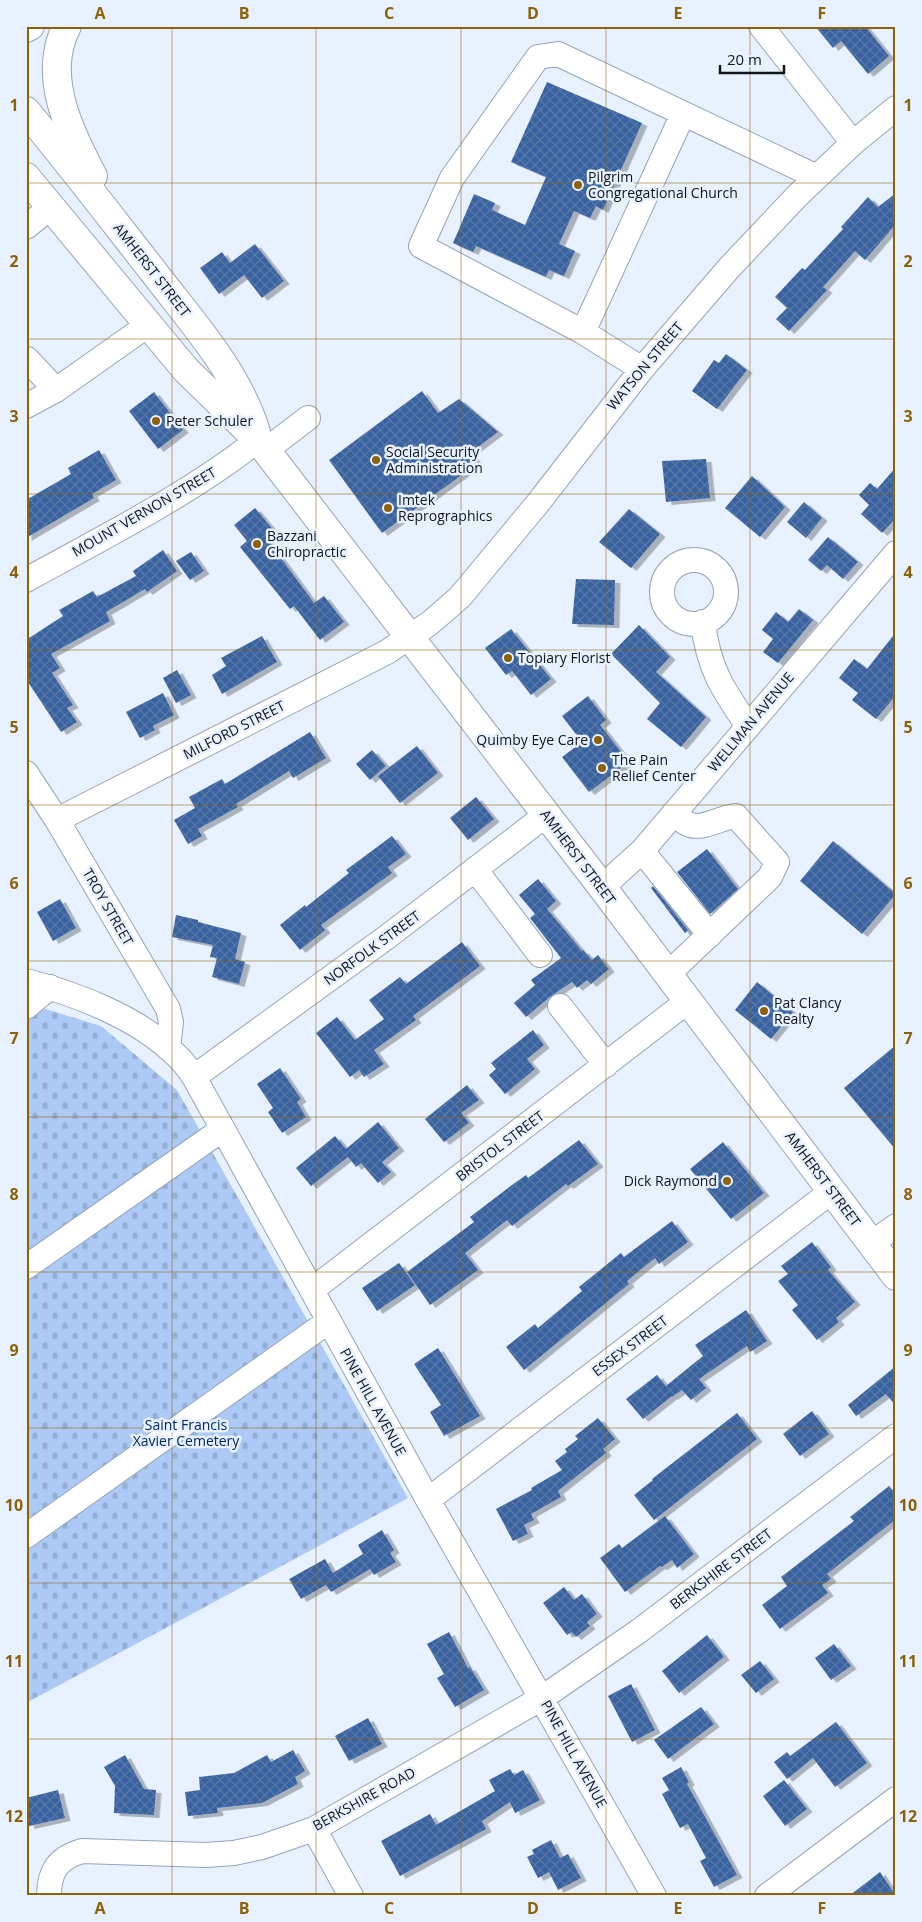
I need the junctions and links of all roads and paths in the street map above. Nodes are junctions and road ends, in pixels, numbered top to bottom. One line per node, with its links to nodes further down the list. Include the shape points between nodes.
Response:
1 (30, 26): 4 (main road)
2 (67, 26): 13 (main road, via 58,66 65,115 106,202)
3 (761, 26): 8 (street)
4 (26, 28)
5 (896, 108): 8 (street, WATSON STREET)
6 (26, 111): 13 (main road, AMHERST STREET)
7 (684, 114): 10 (street); 15 (street); 15 (street, via 558,54 538,57 452,178 421,246)
8 (853, 143): 10 (street, WATSON STREET)
9 (26, 177): 11 (main road, AMHERST STREET)
10 (817, 177): 17 (street, WATSON STREET, via 729,268)
11 (51, 207): 12 (street); 14 (main road, AMHERST STREET)
12 (26, 227)
13 (132, 244): 21 (main road, AMHERST STREET, via 225,370 245,404)
14 (148, 325): 18 (street); 21 (main road, AMHERST STREET, via 202,387)
15 (583, 332): 17 (street)
16 (27, 359): 18 (street)
17 (642, 368): 25 (street, WATSON STREET, via 478,577 446,611)
18 (56, 390): 19 (street)
19 (26, 406)
20 (308, 418): 21 (street, MOUNT VERNON STREET)
21 (262, 445): 23 (street, MOUNT VERNON STREET); 25 (main road, AMHERST STREET)
22 (896, 553): 26 (street, WELLMAN AVENUE)
23 (26, 580)
24 (703, 622): 26 (street, via 706,648 721,686)
25 (410, 638): 29 (main road, AMHERST STREET); 30 (street, MILFORD STREET)
26 (748, 726): 28 (street, WELLMAN AVENUE)
27 (26, 773): 30 (street, TROY STREET)
28 (674, 813): 31 (street, WELLMAN AVENUE); 34 (street, via 686,824 696,827 736,816 777,862 770,877)
29 (546, 815): 32 (street, NORFOLK STREET); 33 (main road, AMHERST STREET)
30 (57, 820): 42 (street, TROY STREET, via 168,1009 171,1022)
31 (642, 851): 33 (street, WELLMAN AVENUE); 34 (street)
32 (475, 869): 35 (street); 44 (street, NORFOLK STREET)
33 (602, 887): 36 (main road, AMHERST STREET)
34 (710, 935): 36 (street)
35 (540, 955)
36 (668, 974): 39 (main road, AMHERST STREET)
37 (26, 980): 38 (street, PINE HILL AVENUE)
38 (50, 987): 41 (street); 42 (street, PINE HILL AVENUE, via 100,1006 134,1024)
39 (688, 1001): 43 (street, BRISTOL STREET); 46 (main road, AMHERST STREET)
40 (560, 1006): 43 (street)
41 (26, 1007)
42 (168, 1048): 44 (street, PINE HILL AVENUE)
43 (606, 1065): 51 (street, BRISTOL STREET)
44 (194, 1077): 45 (street, PINE HILL AVENUE)
45 (223, 1129): 49 (street); 51 (street, PINE HILL AVENUE)
46 (832, 1191): 48 (main road, AMHERST STREET); 54 (street, ESSEX STREET)
47 (896, 1226): 48 (street)
48 (872, 1243): 50 (main road, AMHERST STREET)
49 (26, 1267)
50 (896, 1276)
51 (312, 1290): 52 (street, PINE HILL AVENUE)
52 (329, 1322): 54 (street, PINE HILL AVENUE); 55 (street)
53 (896, 1436): 56 (street, BERKSHIRE STREET, via 640,1631)
54 (428, 1500): 56 (street, PINE HILL AVENUE)
55 (26, 1536)
56 (542, 1698): 58 (street, BERKSHIRE ROAD); 61 (street, PINE HILL AVENUE)
57 (896, 1799): 62 (street)
58 (314, 1829): 59 (street, BERKSHIRE ROAD, via 234,1853 82,1851 67,1856 56,1867 49,1882); 60 (street)
59 (48, 1896)
60 (351, 1896)
61 (654, 1896)
62 (767, 1896)

